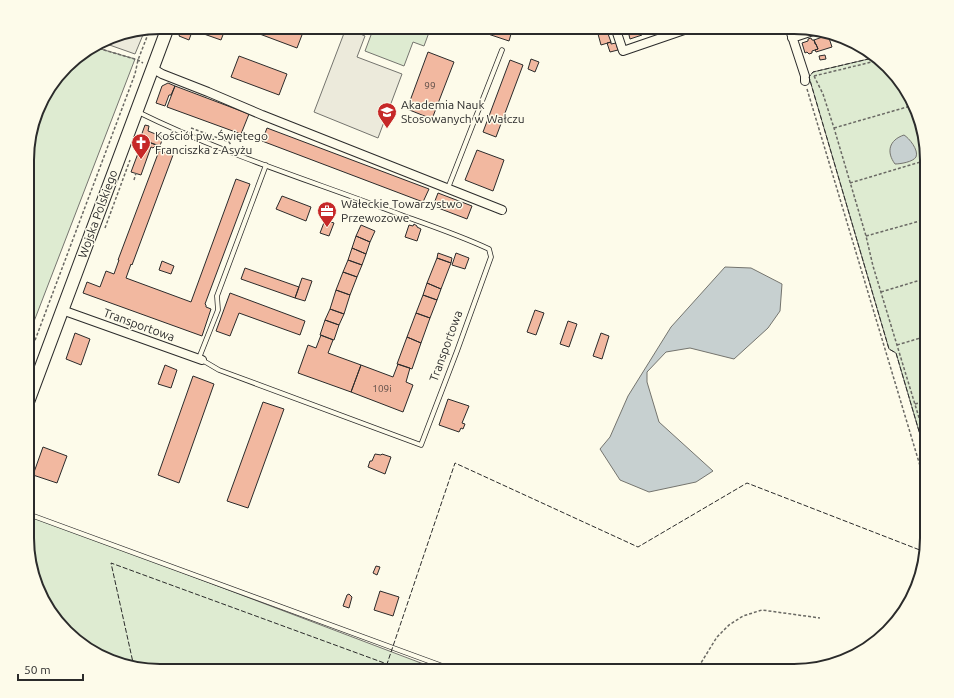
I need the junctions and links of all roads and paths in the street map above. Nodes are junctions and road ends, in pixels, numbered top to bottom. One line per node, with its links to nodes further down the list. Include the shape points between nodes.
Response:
1 (165, 34): 12 (main road, Wojska Polskiego)
2 (618, 34): 3 (street, via 623,51)
3 (673, 34)
4 (791, 34): 7 (street)
5 (803, 34): 7 (street)
6 (148, 35): 10 (path)
7 (792, 38): 15 (street)
8 (101, 49): 10 (path)
9 (502, 50): 24 (lane)
10 (138, 60): 32 (path, via 135,74)
11 (873, 62): 14 (path)
12 (152, 68): 17 (main road, Wojska Polskiego); 24 (street, via 262,115)
13 (811, 74): 14 (path)
14 (814, 76): 18 (path)
15 (805, 81): 39 (path)
16 (908, 107): 18 (path)
17 (137, 111): 20 (lane, Transportowa, via 167,126); 30 (main road, Wojska Polskiego)
18 (834, 128): 23 (path)
19 (920, 162): 23 (path)
20 (266, 165): 34 (lane, via 217,296 218,310); 34 (lane, Transportowa, via 477,243 489,249 490,257 421,445 219,370)
21 (136, 173): 22 (path)
22 (134, 180)
23 (850, 183): 27 (path)
24 (448, 188): 25 (street)
25 (502, 210)
26 (920, 221): 27 (path)
27 (866, 236): 29 (path)
28 (920, 280): 29 (path)
29 (881, 292): 33 (path)
30 (62, 310): 34 (street, Transportowa); 35 (main road, Wojska Polskiego)
31 (920, 338): 33 (path)
32 (34, 342)
33 (897, 345): 37 (path)
34 (200, 359)
35 (34, 386)
36 (920, 403): 37 (path)
37 (915, 404): 38 (path)
38 (920, 421)
39 (920, 466)
40 (34, 516): 42 (lane)
41 (820, 618): 43 (path, via 762,610 743,616 717,637)
42 (437, 664)
43 (700, 664)

